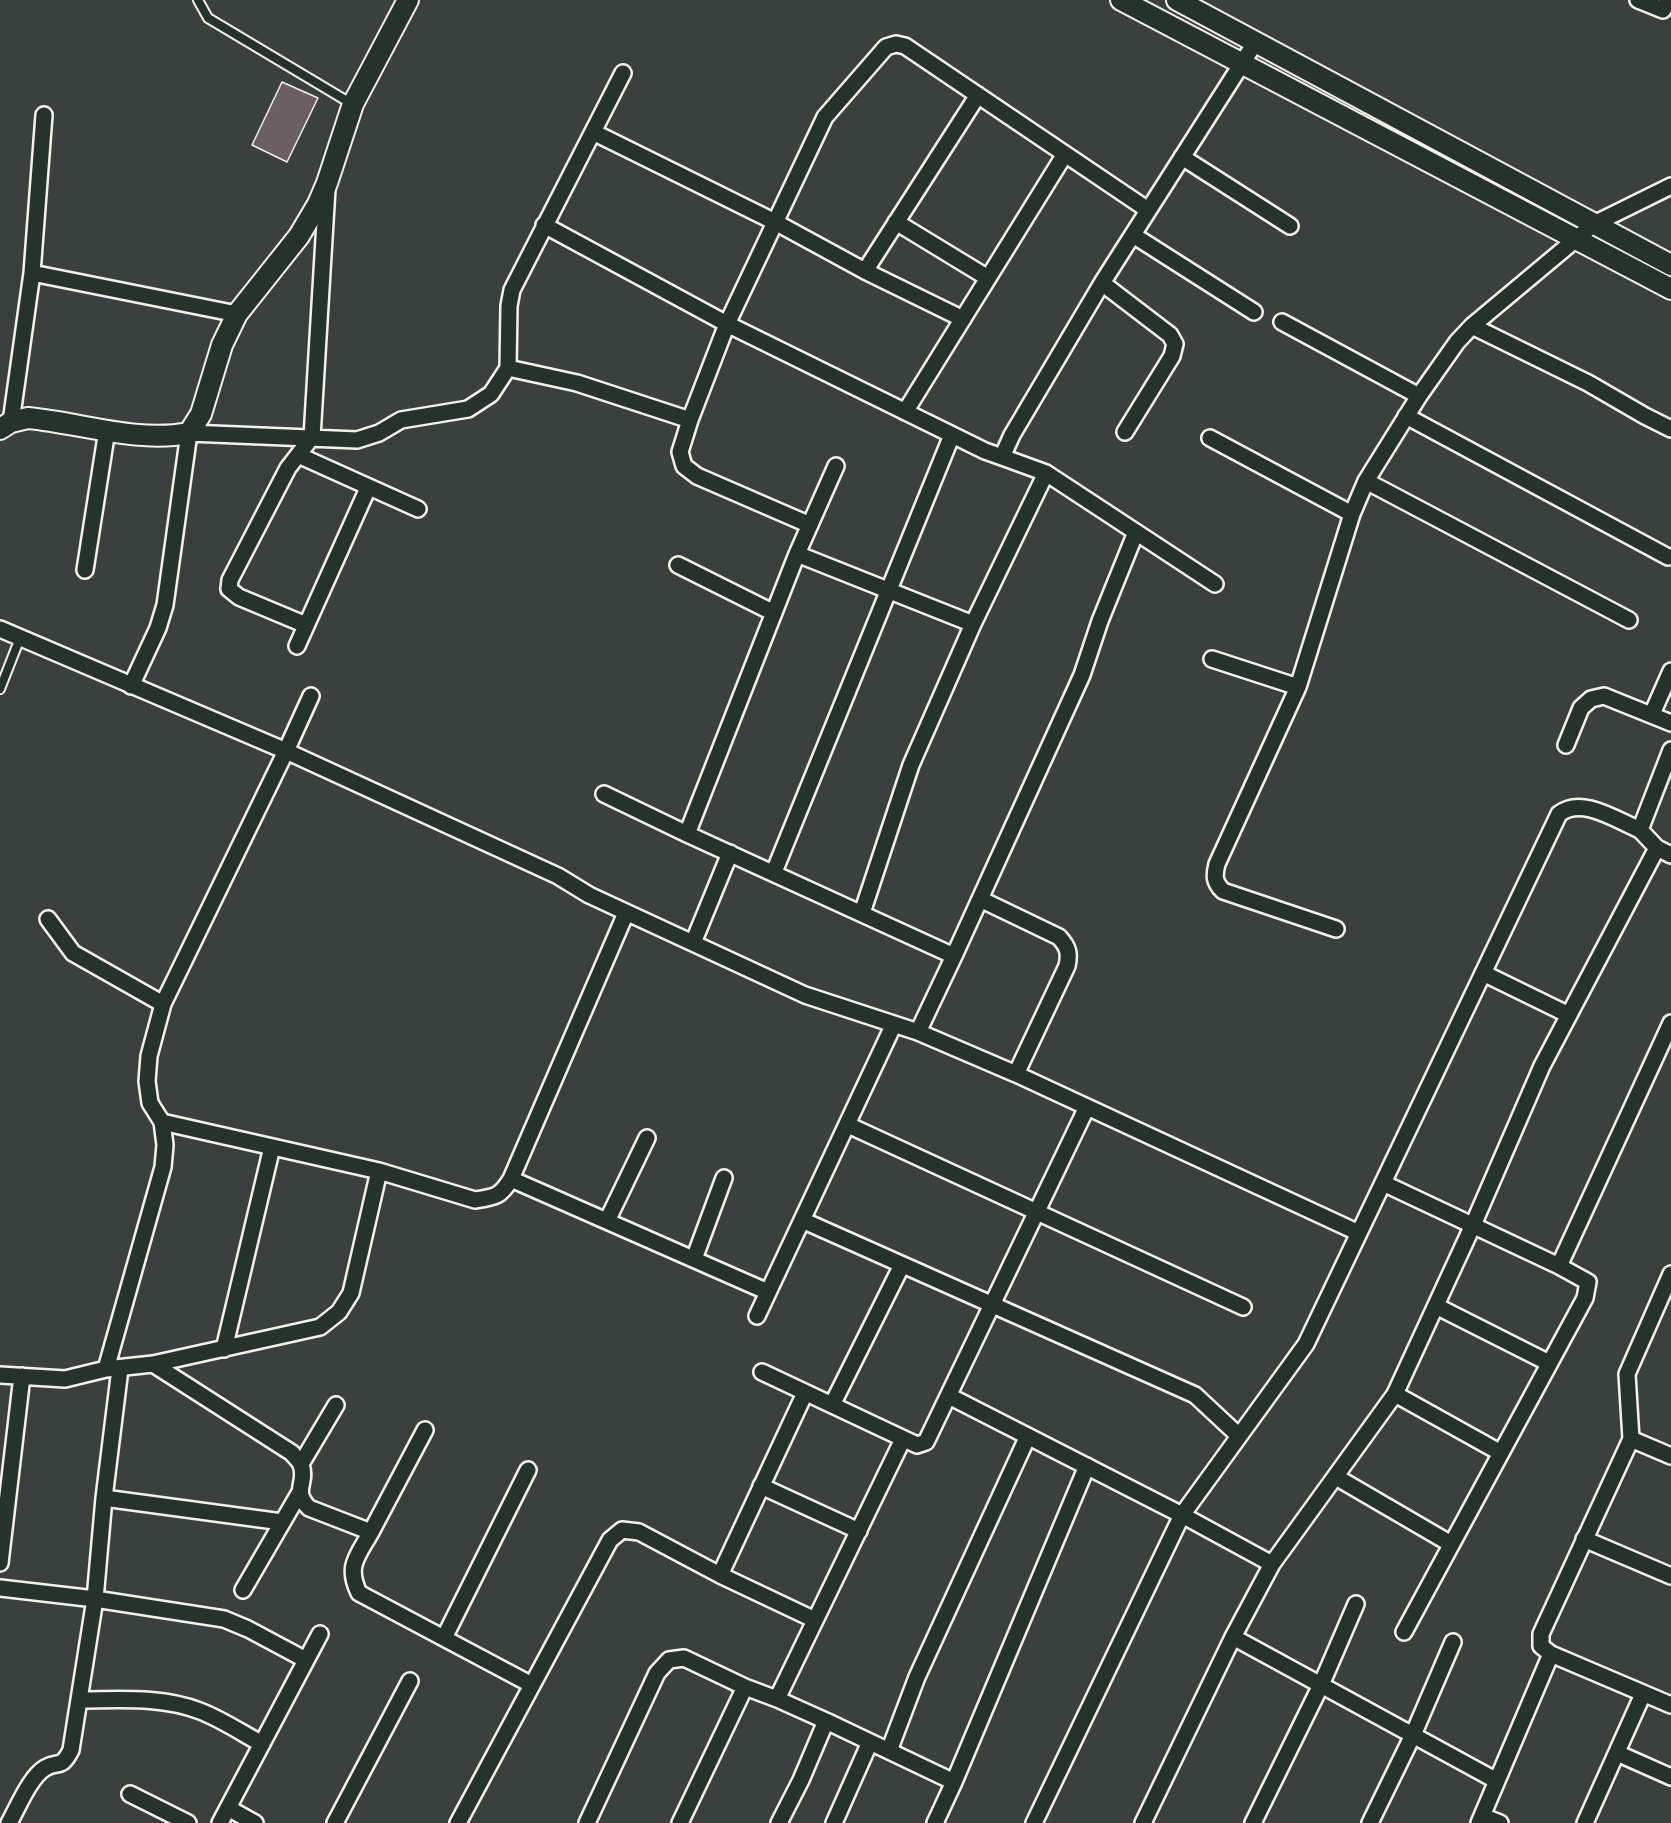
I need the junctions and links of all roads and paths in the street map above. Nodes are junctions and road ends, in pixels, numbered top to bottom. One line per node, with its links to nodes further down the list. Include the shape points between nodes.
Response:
1 (198, 0): 11 (lane, via 208,18)
2 (408, 0): 11 (street)
3 (1121, 0): 8 (street)
4 (1177, 0): 7 (street)
5 (1638, 0): 6 (street, via 1663,10)
6 (1668, 0)
7 (1255, 43): 8 (street); 21 (street)
8 (1242, 63): 15 (street); 25 (street)
9 (623, 73): 13 (street)
10 (978, 95): 14 (street); 19 (street, via 905,46 886,47 825,117); 20 (street)
11 (353, 105): 16 (street)
12 (44, 115): 28 (street)
13 (593, 132): 19 (street); 22 (street)
14 (1065, 154): 18 (street); 29 (street)
15 (1182, 157): 18 (street); 23 (street)
16 (327, 183): 33 (street, via 299,236); 49 (street)
17 (1671, 186): 21 (street)
18 (1148, 210): 24 (street)
19 (775, 222): 27 (street); 36 (street)
20 (896, 222): 27 (street); 29 (street)
21 (1594, 224): 25 (street); 26 (street)
22 (544, 225): 36 (street); 38 (street, via 512,290)
23 (1290, 226)
24 (1133, 235): 30 (street); 32 (street)
25 (1575, 239): 31 (street); 37 (street)
26 (1671, 265)
27 (865, 271): 34 (street)
28 (32, 273): 33 (street); 43 (street)
29 (988, 278): 34 (street)
30 (1102, 283): 46 (street, via 1170,334 1175,344 1172,356); 52 (street)
31 (1671, 289)
32 (1254, 312)
33 (237, 314): 47 (street, via 222,345 201,414)
34 (963, 319): 40 (street)
35 (1282, 322): 39 (street)
36 (727, 324): 40 (street); 42 (street)
37 (1472, 326): 39 (street); 44 (street)
38 (508, 368): 42 (street, via 576,383); 49 (street, via 491,394 468,409 401,420 357,440)
39 (1419, 396): 41 (street)
40 (905, 412): 48 (street)
41 (1406, 416): 55 (street); 62 (street)
42 (690, 420): 59 (street, via 680,452 684,466 697,476)
43 (6, 425): 45 (street, via 28,418)
44 (1671, 429)
45 (107, 430): 47 (street, via 168,437); 64 (street)
46 (1125, 432)
47 (189, 433): 49 (street); 76 (street, via 165,605)
48 (952, 435): 52 (street); 66 (street)
49 (312, 437): 51 (street)
50 (1210, 438): 58 (street)
51 (298, 455): 56 (street); 70 (street, via 235,570 229,589)
52 (1002, 457): 54 (street)
53 (836, 466): 59 (street)
54 (1046, 473): 60 (street); 69 (street)
55 (1366, 481): 58 (street); 68 (street)
56 (368, 488): 57 (street); 70 (street)
57 (418, 508)
58 (1352, 514): 77 (street)
59 (810, 525): 61 (street)
60 (1136, 532): 65 (street); 91 (street, via 1082,675)
61 (797, 554): 66 (street); 67 (street)
62 (1668, 557)
63 (678, 565): 67 (street)
64 (85, 570)
65 (1215, 584)
66 (889, 590): 69 (street); 90 (street)
67 (774, 613): 87 (street)
68 (1629, 620)
69 (973, 624): 93 (street, via 910,765)
70 (306, 625): 73 (street)
71 (0, 629): 72 (street)
72 (20, 638): 76 (street); 78 (lane)
73 (297, 646)
74 (1212, 659): 77 (street)
75 (1671, 671): 80 (street)
76 (131, 686): 84 (street)
77 (1298, 687): 95 (street, via 1214,875 1223,891)
78 (0, 689)
79 (311, 696): 84 (street)
80 (1652, 714): 81 (street); 82 (street, via 1604,696 1591,699 1581,708)
81 (1671, 723)
82 (1566, 745)
83 (1671, 750): 86 (street)
84 (286, 752): 92 (street, via 558,876); 99 (street)
85 (604, 794): 87 (street)
86 (1640, 831): 88 (street); 98 (street, via 1584,806 1568,807 1558,814)
87 (687, 834): 89 (street)
88 (1664, 851): 100 (street)
89 (730, 853): 90 (street); 96 (street)
90 (774, 872): 93 (street)
91 (980, 899): 97 (street); 104 (street, via 1068,946 1067,966)
92 (626, 912): 96 (street); 112 (street)
93 (862, 913): 97 (street)
94 (48, 919): 99 (street, via 74,952)
95 (1336, 929)
96 (693, 943): 102 (street, via 805,995)
97 (954, 956): 103 (street)
98 (1483, 973): 100 (street); 113 (street)
99 (163, 1004): 106 (street, via 149,1056 147,1081 150,1103)
100 (1569, 1015): 117 (street, via 1542,1066)
101 (1671, 1023): 121 (street)
102 (894, 1024): 103 (street); 107 (street)
103 (918, 1032): 104 (street)
104 (1016, 1074): 105 (street)
105 (1087, 1107): 114 (street); 118 (street)
106 (162, 1122): 109 (street); 131 (street, via 163,1167)
107 (848, 1125): 114 (street); 115 (street)
108 (647, 1138): 116 (street)
109 (272, 1147): 110 (street); 128 (street)
110 (379, 1171): 112 (street, via 475,1200 502,1193); 128 (street, via 351,1293 339,1312 320,1327)
111 (724, 1178): 119 (street)
112 (511, 1179): 116 (street)
113 (1383, 1183): 117 (street); 118 (street)
114 (1037, 1213): 124 (street); 126 (street)
115 (802, 1220): 120 (street); 123 (street)
116 (608, 1221): 119 (street)
117 (1473, 1225): 121 (street); 125 (street)
118 (1359, 1233): 142 (street, via 1305,1344)
119 (694, 1259): 123 (street)
120 (902, 1264): 124 (street); 139 (street)
121 (1559, 1266): 129 (street, via 1588,1282 1585,1298)
122 (1671, 1274): 144 (street, via 1627,1374)
123 (768, 1292): 127 (street)
124 (993, 1305): 137 (street); 142 (street, via 1195,1395)
125 (1436, 1306): 129 (street); 136 (street)
126 (1244, 1307)
127 (758, 1316)
128 (224, 1349): 130 (street)
129 (1549, 1363): 145 (street)
130 (153, 1364): 131 (street); 147 (street, via 292,1453)
131 (113, 1369): 134 (street, via 65,1379); 153 (street)
132 (762, 1372): 135 (street)
133 (0, 1375): 134 (street)
134 (22, 1376): 160 (street)
135 (805, 1393): 139 (street); 151 (street)
136 (1395, 1395): 145 (street); 150 (street)
137 (949, 1396): 141 (street); 143 (street, via 926,1442 917,1445)
138 (336, 1405): 147 (street)
139 (832, 1405): 143 (street)
140 (425, 1430): 157 (street)
141 (1028, 1436): 148 (street); 188 (street, via 916,1677)
142 (1239, 1436): 154 (street)
143 (903, 1438): 156 (street)
144 (1631, 1439): 146 (street); 158 (street)
145 (1501, 1453): 159 (street)
146 (1671, 1456)
147 (301, 1464): 152 (street)
148 (1087, 1466): 154 (street); 192 (street)
149 (528, 1470): 172 (street)
150 (1336, 1477): 159 (street); 161 (street)
151 (761, 1486): 156 (street); 162 (street)
152 (300, 1492): 155 (street); 157 (street, via 309,1508)
153 (104, 1498): 155 (street); 166 (street)
154 (1182, 1515): 161 (street); 207 (street)
155 (282, 1522): 165 (street)
156 (859, 1531): 168 (street)
157 (371, 1532): 172 (street, via 352,1566 359,1593)
158 (1584, 1539): 163 (street); 174 (street, via 1541,1634 1541,1647)
159 (1451, 1544): 169 (street)
160 (0, 1563)
161 (1272, 1564): 171 (street)
162 (720, 1575): 168 (street); 177 (street, via 639,1532 622,1530 610,1540)
163 (1671, 1576)
164 (0, 1588): 166 (street)
165 (243, 1590)
166 (95, 1599): 175 (street, via 224,1619); 182 (street)
167 (1356, 1604): 178 (street)
168 (815, 1620): 181 (street)
169 (1404, 1632)
170 (320, 1634): 175 (street)
171 (1233, 1637): 178 (street); 208 (street)
172 (444, 1638): 177 (street)
173 (1453, 1641): 185 (street)
174 (1551, 1654): 180 (street); 191 (street)
175 (306, 1660): 187 (street)
176 (410, 1681): 200 (street)
177 (532, 1685): 201 (street)
178 (1321, 1685): 185 (street); 209 (street)
179 (745, 1687): 181 (street); 202 (street, via 684,1658 669,1660 657,1673); 203 (street)
180 (1643, 1694): 183 (street); 189 (street)
181 (777, 1699): 184 (street)
182 (79, 1700): 187 (street, via 145,1700 181,1706 201,1711); 196 (street, via 66,1760 46,1767 32,1782)
183 (1671, 1706)
184 (826, 1720): 186 (street); 204 (street)
185 (1413, 1735): 191 (street); 210 (street)
186 (870, 1742): 188 (street); 205 (street)
187 (262, 1744): 194 (street)
188 (889, 1751): 192 (street)
189 (1617, 1753): 190 (street); 212 (street)
190 (1671, 1777)
191 (1497, 1781): 195 (street)
192 (954, 1782): 206 (street)
193 (129, 1794): 197 (street)
194 (228, 1809): 198 (street); 199 (street)
195 (1481, 1819): 211 (street)
196 (9, 1823)
197 (188, 1823)
198 (220, 1823)
199 (255, 1823)
200 (335, 1823)
201 (458, 1823)
202 (587, 1823)
203 (680, 1823)
204 (778, 1823)
205 (834, 1823)
206 (935, 1823)
207 (1034, 1823)
208 (1143, 1823)
209 (1253, 1823)
210 (1370, 1823)
211 (1500, 1823)
212 (1586, 1823)

